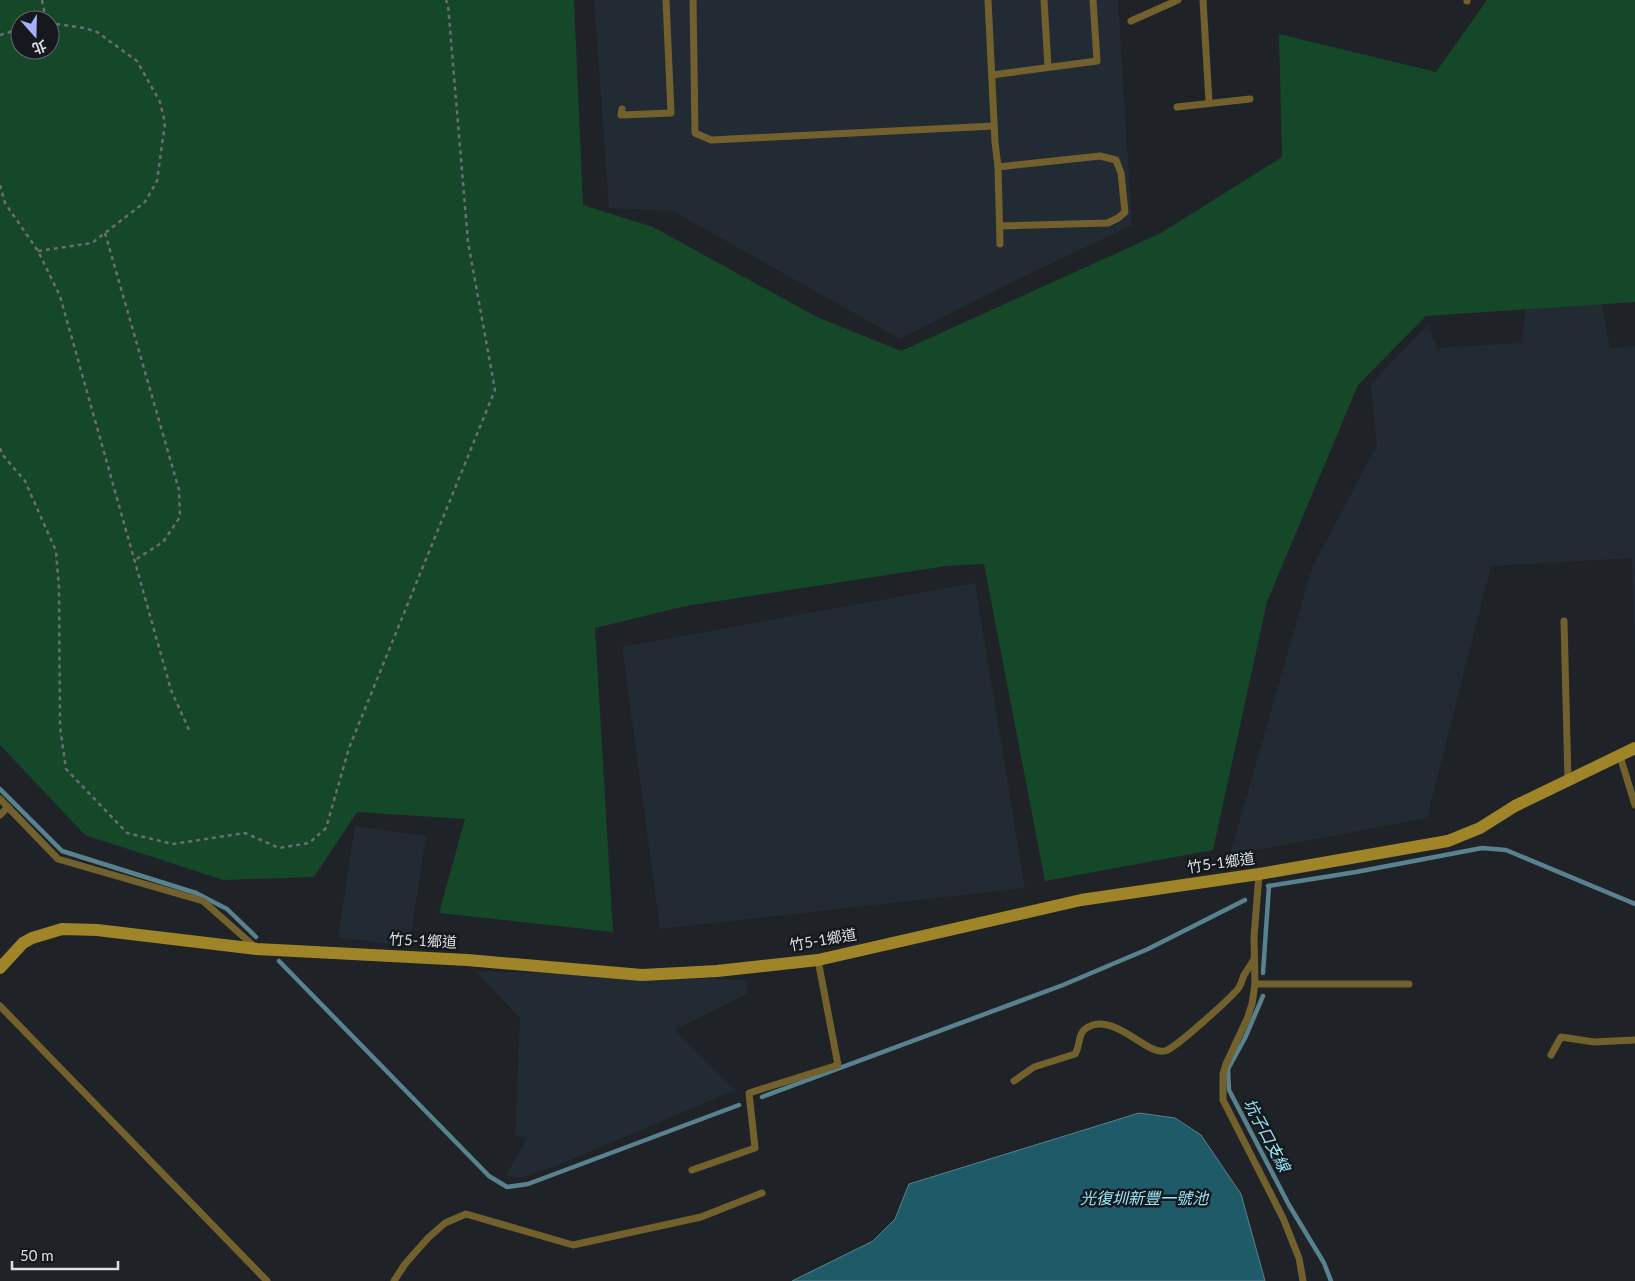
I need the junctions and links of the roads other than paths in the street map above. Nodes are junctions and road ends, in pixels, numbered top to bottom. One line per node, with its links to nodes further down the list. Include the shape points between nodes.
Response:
1 (666, 0): 14 (lane, via 671,113 621,116)
2 (693, 0): 15 (lane, via 695,133 711,140)
3 (988, 0): 10 (lane)
4 (1044, 0): 9 (lane)
5 (1093, 0): 9 (lane, via 1097,61)
6 (1178, 0): 8 (lane)
7 (1203, 0): 12 (lane)
8 (1131, 21)
9 (1048, 67): 10 (lane)
10 (992, 75): 15 (lane)
11 (1250, 100): 12 (lane)
12 (1208, 102): 13 (lane)
13 (1177, 107)
14 (622, 109)
15 (994, 126): 16 (lane)
16 (998, 167): 17 (lane); 17 (lane, via 1100,156 1116,160 1121,173 1125,212 1108,222)
17 (1000, 226): 18 (lane)
18 (1000, 244)
19 (1564, 620): 22 (lane)
20 (1635, 748): 21 (street, 竹5-1鄉道)
21 (1620, 756): 22 (street, 竹5-1鄉道); 24 (lane)
22 (1568, 780): 27 (street, 竹5-1鄉道, via 1515,806 1480,828 1448,841)
23 (0, 799): 25 (lane)
24 (1635, 805)
25 (8, 807): 26 (lane); 28 (lane, via 58,860 203,901)
26 (0, 815)
27 (1259, 874): 29 (lane); 30 (street, 竹5-1鄉道, via 1081,900)
28 (257, 949): 30 (street, 竹5-1鄉道, via 467,960 642,975); 31 (street, 竹5-1鄉道, via 97,930 62,929 32,938)
29 (1254, 959): 32 (lane); 37 (lane, via 1240,988 1165,1051 1155,1050 1116,1027 1103,1024 1082,1032 1076,1054 1034,1067)
30 (818, 960): 38 (lane, via 838,1065 750,1094 755,1148)
31 (0, 968)
32 (1255, 984): 33 (lane); 42 (lane, via 1252,1004 1223,1074 1223,1100 1283,1218 1299,1258)
33 (1409, 984)
34 (0, 1006): 40 (lane)
35 (1635, 1040): 36 (lane, via 1594,1042 1561,1037)
36 (1551, 1055)
37 (1014, 1081)
38 (692, 1170)
39 (762, 1193): 41 (lane, via 701,1218 573,1245 466,1214 445,1222 405,1264)
40 (267, 1281)
41 (394, 1281)
42 (1303, 1281)

